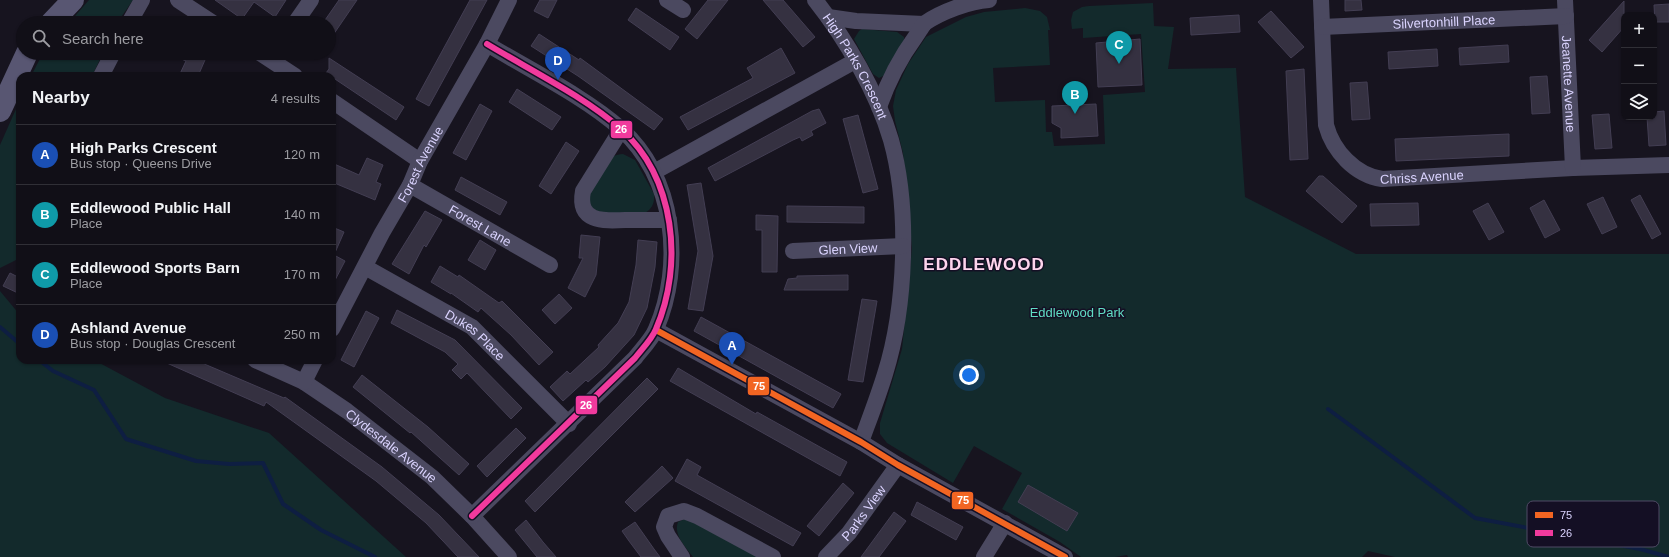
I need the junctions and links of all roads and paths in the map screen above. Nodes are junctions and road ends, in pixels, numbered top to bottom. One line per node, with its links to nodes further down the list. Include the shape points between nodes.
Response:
1 (73, 0): 10 (street)
2 (142, 0): 11 (street)
3 (178, 0): 12 (street)
4 (311, 0): 13 (street)
5 (510, 0): 18 (street, Forest Avenue)
6 (814, 0): 15 (street, High Parks Crescent)
7 (989, 0): 16 (street, via 978,0 953,9)
8 (1321, 0): 17 (street, Chriss Avenue)
9 (1565, 0): 14 (street, Jeanette Avenue)
10 (58, 16)
11 (133, 16)
12 (202, 16)
13 (300, 16)
14 (1566, 16): 17 (street, Silvertonhill Place); 33 (street, Jeanette Avenue)
15 (828, 17): 16 (street, via 856,22); 22 (street, High Parks Crescent)
16 (924, 24): 28 (street, via 888,82)
17 (1322, 27): 33 (street, Chriss Avenue, via 1326,125 1330,138 1336,150 1370,177 1382,179)
18 (487, 44): 30 (street, via 596,109); 31 (street, Forest Avenue)
19 (24, 60): 23 (street)
20 (110, 60): 24 (street)
21 (274, 60): 25 (street)
22 (855, 61): 28 (street, High Parks Crescent); 34 (street)
23 (18, 72)
24 (104, 72)
25 (290, 72)
26 (16, 77): 29 (street)
27 (336, 104): 31 (street)
28 (879, 107): 37 (street, High Parks Crescent, via 891,141 898,178)
29 (0, 111)
30 (622, 130): 34 (street); 36 (street, via 586,183 581,200 583,208 596,219 607,221)
31 (420, 161): 35 (street, Forest Avenue)
32 (1669, 165): 33 (street, Chriss Avenue)
33 (1573, 168)
34 (654, 172): 36 (street)
35 (410, 185): 39 (street, Forest Lane); 40 (street, Forest Avenue)
36 (669, 220): 42 (street, via 672,265 667,295)
37 (903, 246): 38 (street, Glen View); 47 (street, High Parks Crescent, via 897,323 886,373)
38 (793, 251)
39 (550, 265)
40 (365, 267): 41 (street, Forest Avenue); 46 (street, Dukes Place, via 472,327)
41 (336, 321)
42 (656, 330): 46 (street, via 635,358); 47 (street)
43 (264, 364): 45 (street, Clydesdale Avenue)
44 (313, 364): 45 (street)
45 (304, 382): 49 (street, Clydesdale Avenue, via 347,410 432,477)
46 (569, 424): 49 (street)
47 (861, 442): 48 (street)
48 (898, 465): 50 (street); 54 (street, Parks View, via 849,532)
49 (472, 516): 51 (street, Clydesdale Avenue)
50 (1006, 523): 55 (street); 56 (street)
51 (509, 557)
52 (682, 557): 53 (street, via 664,527 668,516 684,511)
53 (773, 557)
54 (826, 557)
55 (984, 557)
56 (1065, 557)

